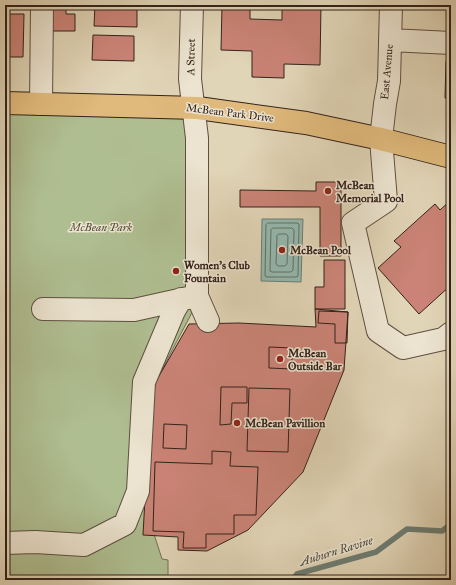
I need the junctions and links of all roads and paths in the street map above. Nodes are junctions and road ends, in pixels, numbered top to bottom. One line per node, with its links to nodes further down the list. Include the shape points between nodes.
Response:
1 (42, 5): 7 (street)
2 (192, 5): 8 (street, A Street, via 190,79)
3 (390, 5): 4 (street, East Avenue)
4 (390, 40): 5 (street); 9 (street, East Avenue, via 389,81)
5 (451, 43)
6 (5, 103): 7 (main road, McBean Park Drive)
7 (41, 104): 8 (main road, McBean Park Drive)
8 (194, 108): 9 (main road, McBean Park Drive, via 306,123); 11 (street, A Street, via 196,138)
9 (381, 139): 10 (main road, McBean Park Drive); 14 (street, East Avenue, via 386,201 353,223 378,331 403,348 443,339)
10 (451, 157)
11 (189, 298): 12 (street, via 134,310); 13 (street); 15 (street, via 174,310 144,382 138,491 125,524 84,546 35,542)
12 (43, 309)
13 (208, 321)
14 (451, 333)
15 (5, 543)

